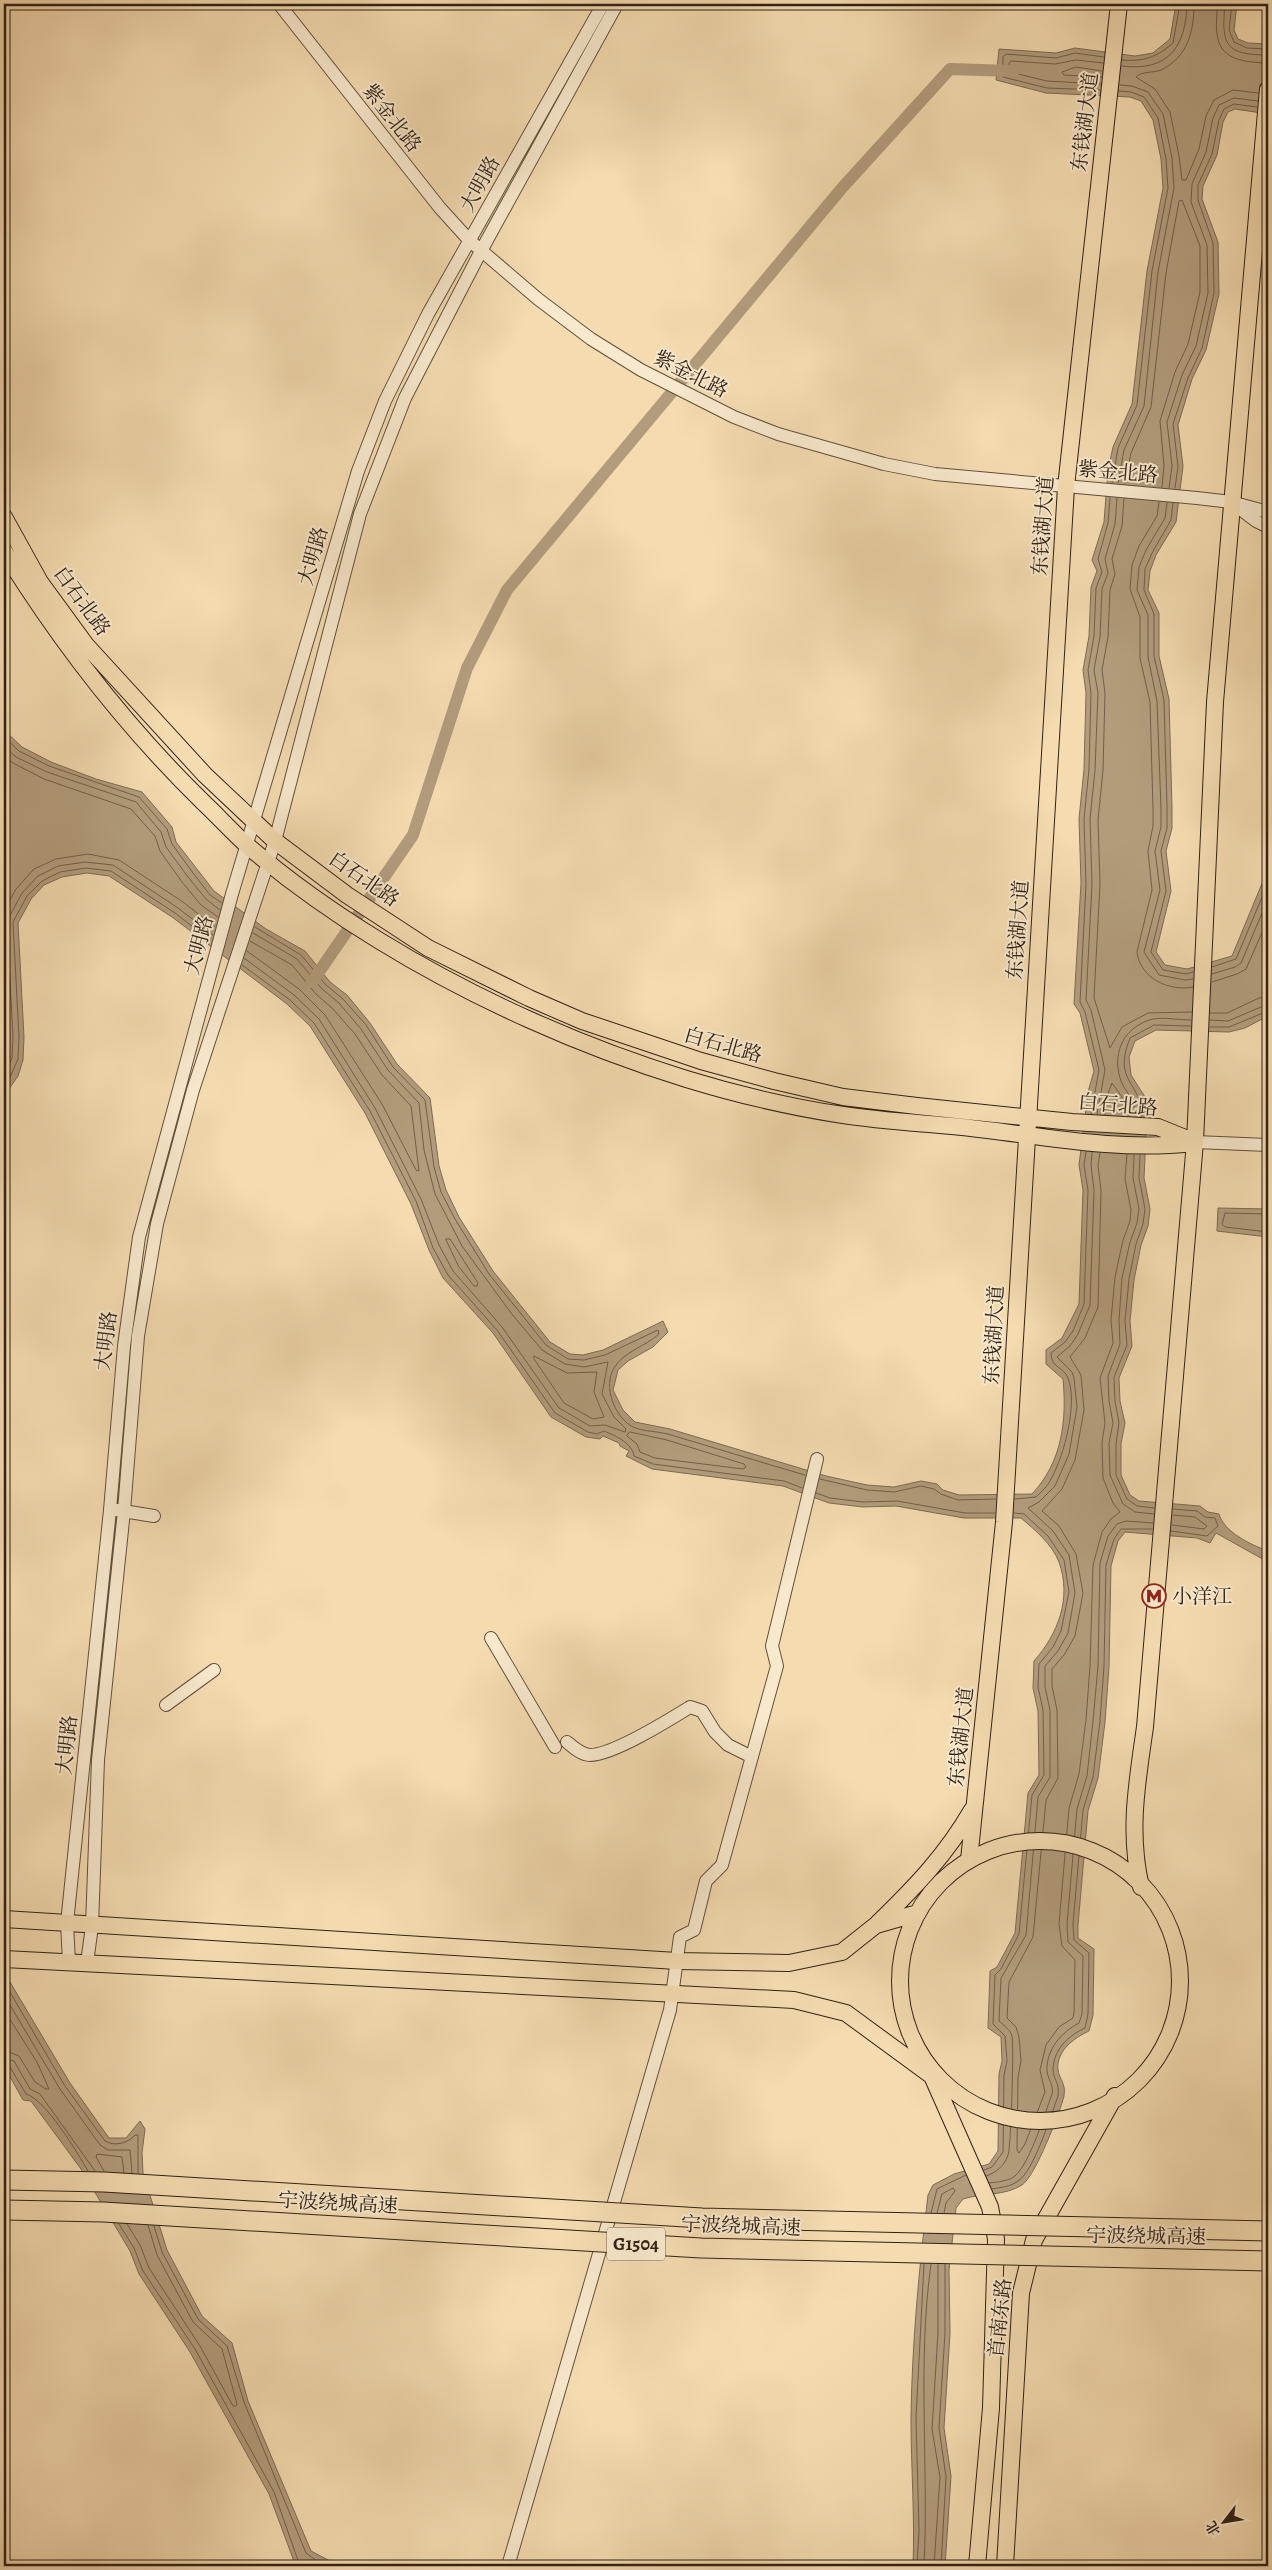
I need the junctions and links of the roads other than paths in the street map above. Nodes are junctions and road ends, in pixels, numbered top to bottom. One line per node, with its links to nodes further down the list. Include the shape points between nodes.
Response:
1 (279, 4): 6 (street, 紫金北路, via 440,208)
2 (603, 4): 6 (street, 大明路)
3 (617, 4): 7 (street, 大明路)
4 (1119, 4): 8 (main road, 东钱湖大道)
5 (1268, 89): 9 (main road)
6 (469, 240): 7 (street, 紫金北路); 14 (street, 大明路, via 385,401 358,471)
7 (481, 251): 8 (street, 紫金北路, via 591,339 641,370 778,434 884,464 935,474); 15 (street, 大明路, via 405,398 363,506)
8 (1066, 487): 9 (street, 紫金北路); 18 (main road, 东钱湖大道)
9 (1231, 502): 10 (street, 紫金北路); 12 (street); 20 (main road, via 1215,702)
10 (1268, 512)
11 (4, 518): 14 (main road, 白石北路, via 40,582 86,645 152,720)
12 (1268, 527)
13 (4, 551): 16 (main road, 白石北路, via 74,655 119,712 166,766)
14 (254, 821): 15 (main road, 白石北路); 16 (street, 大明路)
15 (276, 841): 17 (street, 大明路); 18 (main road, 白石北路, via 347,895 428,948 582,1021 701,1061 843,1097)
16 (247, 845): 17 (main road, 白石北路); 23 (street, 大明路, via 139,1237 124,1346)
17 (268, 862): 19 (main road, 白石北路, via 380,941 434,972 529,1018 612,1053 755,1097 842,1115); 24 (street, 大明路, via 193,1090 157,1224 138,1336)
18 (1028, 1116): 19 (main road, 东钱湖大道); 20 (main road, 白石北路, via 1158,1127)
19 (1027, 1134): 20 (main road, 白石北路, via 1154,1147); 32 (main road, 东钱湖大道, via 1004,1522)
20 (1195, 1142): 21 (street); 34 (main road, via 1145,1728 1134,1811 1134,1858)
21 (1268, 1145)
22 (817, 1458): 31 (street, via 772,1646 777,1666)
23 (110, 1510): 24 (street); 37 (street, 大明路)
24 (124, 1511): 25 (street); 39 (street, 大明路, via 98,1760)
25 (154, 1516)
26 (491, 1638): 30 (street)
27 (214, 1670): 28 (street)
28 (166, 1705)
29 (567, 1742): 31 (street, via 577,1751 589,1755 608,1752 690,1707 702,1711 728,1745)
30 (555, 1747)
31 (752, 1757): 41 (street, via 722,1865 706,1881 694,1930 680,1936)
32 (976, 1803): 33 (main road, 东钱湖大道); 38 (main road, via 954,1841 925,1877)
33 (969, 1860): 34 (main road, 首南东路, via 1011,1843 1060,1841 1101,1855); 35 (main road, 首南东路, via 941,1883)
34 (1141, 1887): 46 (main road, via 1161,1911 1178,1946 1184,1993 1173,2036 1145,2070)
35 (918, 1913): 38 (main road); 45 (main road, 首南东路, via 901,1964 902,2018)
36 (4, 1919): 37 (main road)
37 (68, 1923): 39 (main road); 42 (street, 大明路)
38 (876, 1925): 41 (main road, via 842,1952 789,1963)
39 (92, 1926): 41 (main road); 43 (street, 大明路)
40 (10, 1960): 42 (main road)
41 (678, 1961): 44 (street)
42 (68, 1963): 43 (main road)
43 (86, 1963): 44 (main road)
44 (673, 1995): 45 (main road, via 794,2000 846,2013); 51 (street)
45 (932, 2076): 46 (main road, via 984,2114 1026,2121 1070,2117); 52 (main road, 首南东路, via 990,2207 996,2239 991,2408)
46 (1115, 2096): 53 (main road, 首南东路, via 1034,2240 1020,2293)
47 (4, 2180): 49 (highway, 宁波绕城高速 / G1504, bridge, via 104,2182 702,2218)
48 (4, 2210): 50 (highway, 宁波绕城高速 / G1504, bridge, via 103,2212 701,2248)
49 (1268, 2231)
50 (1268, 2261)
51 (508, 2566)
52 (977, 2566)
53 (1005, 2566)

